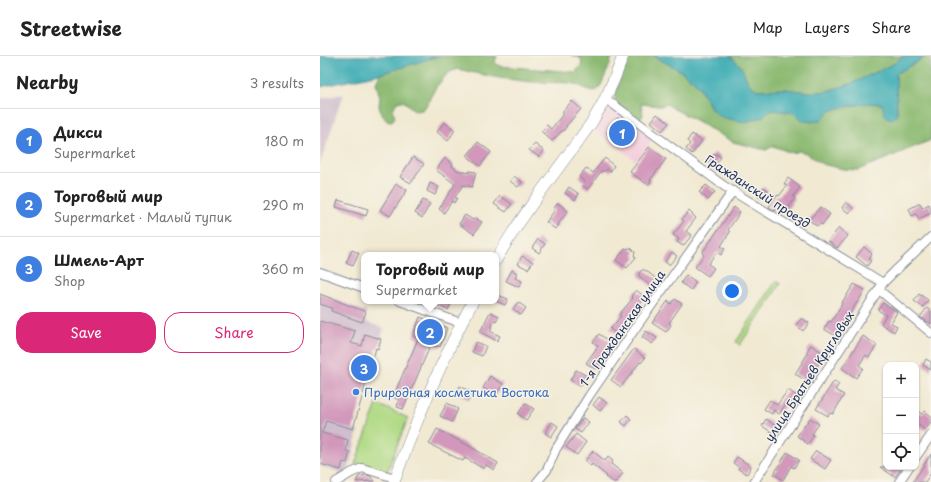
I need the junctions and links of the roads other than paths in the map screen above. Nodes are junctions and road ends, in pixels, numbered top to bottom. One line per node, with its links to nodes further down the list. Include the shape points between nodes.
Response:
1 (622, 56): 2 (main road)
2 (606, 99): 3 (street, Гражданский проезд); 5 (main road)
3 (732, 191): 7 (street, Гражданский проезд); 18 (street, 1-я Гражданская улица, via 589,396)
4 (931, 236): 7 (street, улица Братьев Кругловых)
5 (499, 255)
6 (320, 272): 8 (street)
7 (881, 286): 12 (street, Гражданский проезд); 19 (street, улица Братьев Кругловых)
8 (361, 287)
9 (408, 304): 11 (street)
10 (471, 304): 11 (main road)
11 (461, 324): 16 (main road, via 417,418)
12 (931, 333)
13 (931, 435): 14 (street)
14 (919, 453)
15 (907, 470): 20 (street)
16 (394, 480): 17 (street, via 362,468)
17 (336, 482)
18 (537, 482)
19 (754, 482)
20 (899, 482)

